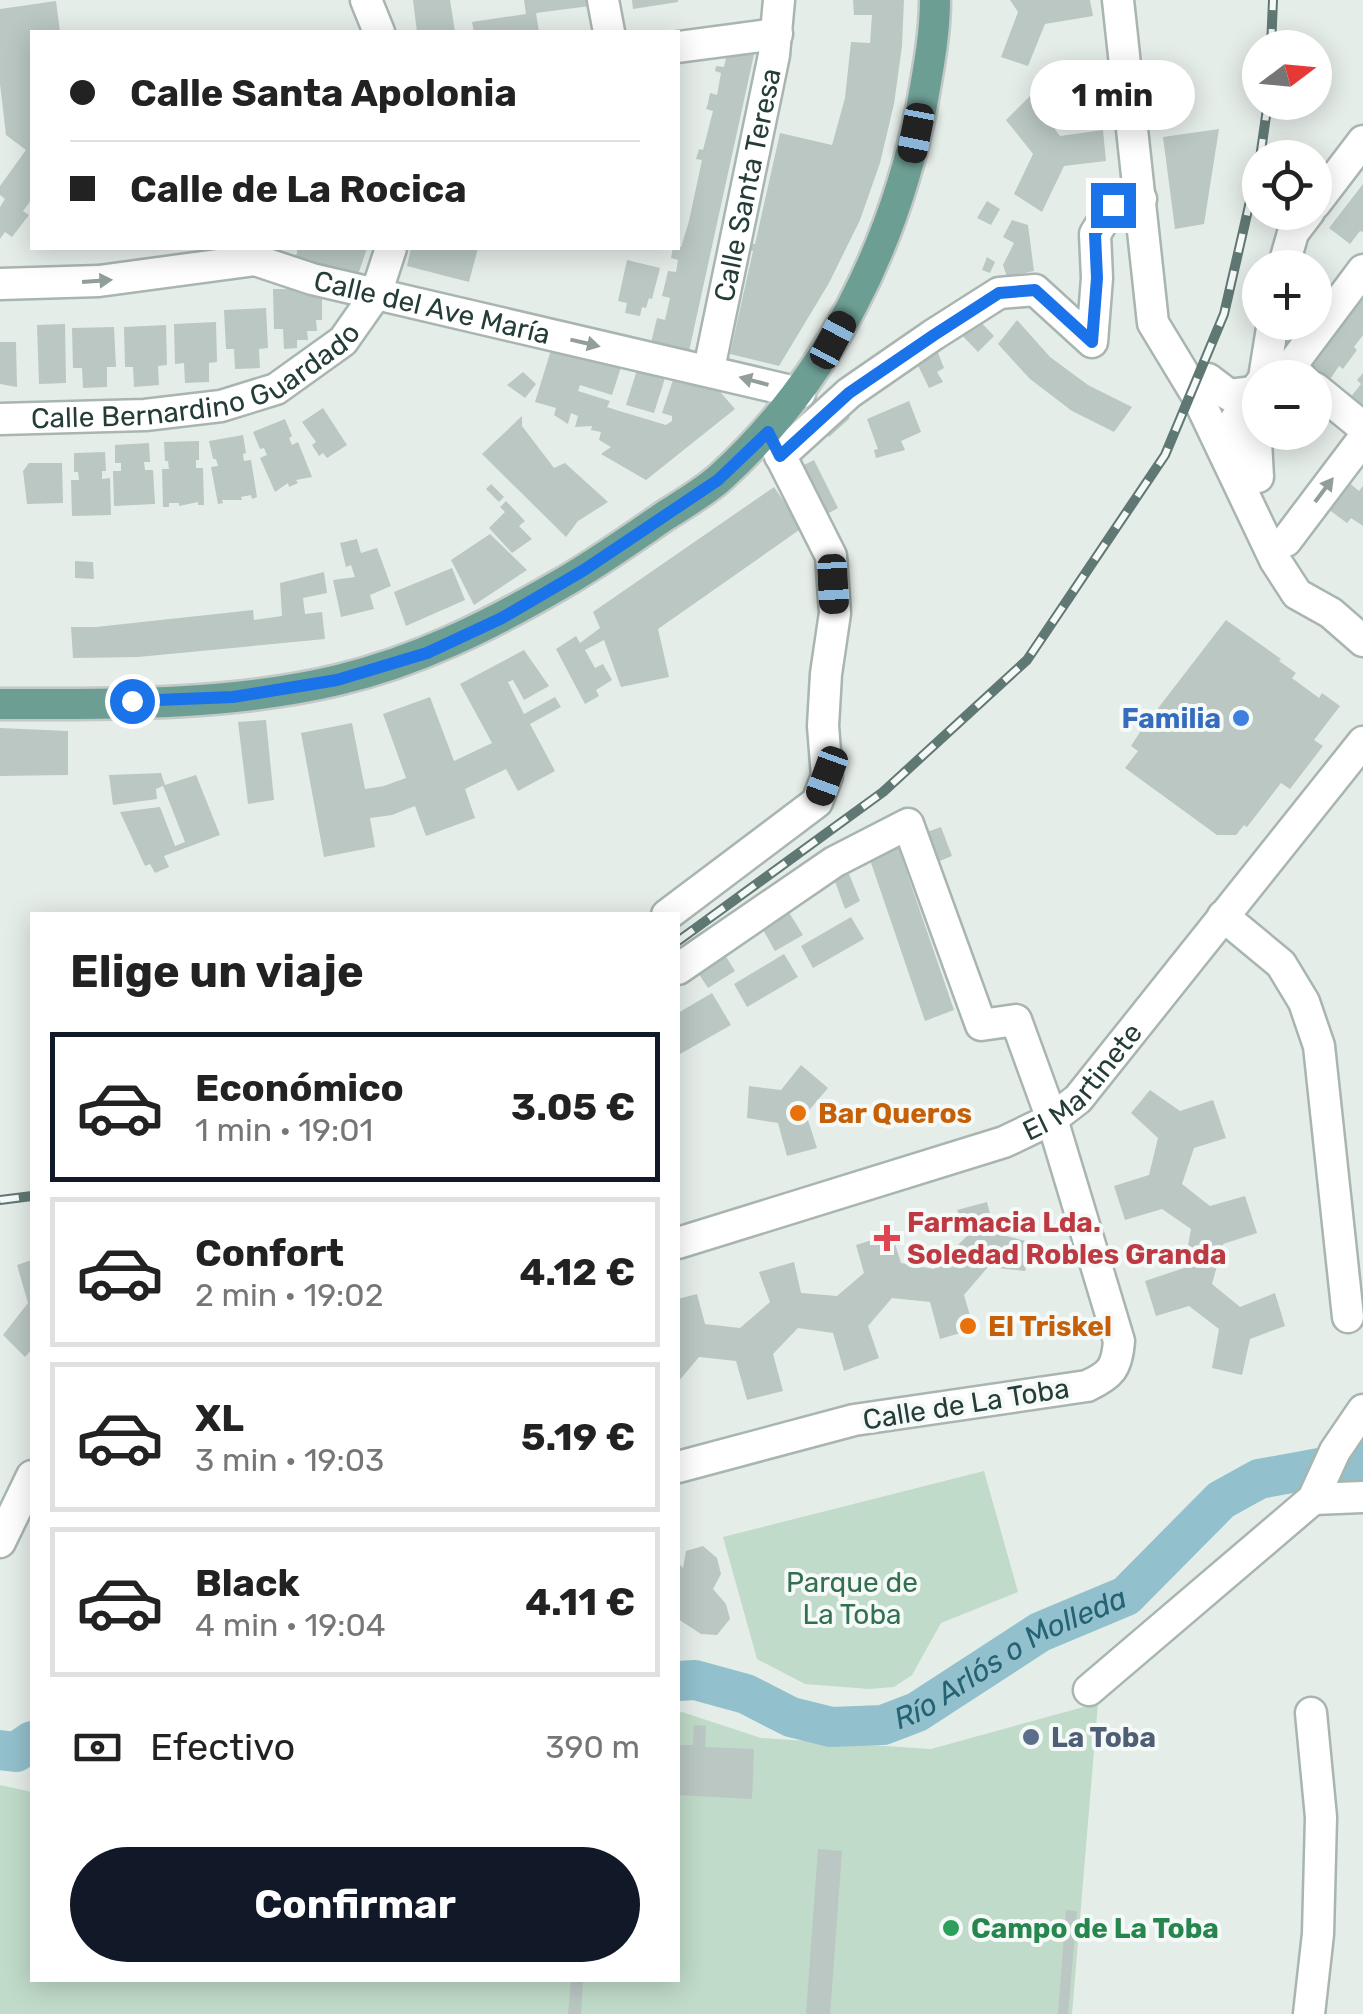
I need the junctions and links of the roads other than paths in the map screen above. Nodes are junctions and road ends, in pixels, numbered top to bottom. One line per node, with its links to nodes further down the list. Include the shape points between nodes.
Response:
1 (366, 0): 6 (street)
2 (603, 0): 7 (street)
3 (778, 0): 8 (street, Calle Santa Teresa)
4 (935, 0): 20 (main road, via 909,168 876,259)
5 (1118, 0): 12 (street)
6 (378, 30)
7 (609, 30)
8 (777, 34): 9 (street); 18 (street, Calle Santa Teresa)
9 (680, 47)
10 (1363, 140): 11 (street)
11 (1332, 181)
12 (1141, 199): 19 (street, via 1153,323); 26 (street, via 1113,205 1095,234 1092,342 1035,290 999,293)
13 (390, 250): 16 (street, Calle Bernardino Guardado)
14 (1363, 270): 17 (street)
15 (0, 284): 16 (street, Calle del Ave María, one-way to 16, via 99,282 255,260)
16 (376, 294): 18 (street, Calle del Ave María, one-way to 18); 23 (street, Calle Bernardino Guardado, via 343,341 276,389 221,406 145,415)
17 (1296, 360)
18 (708, 369): 20 (street, Calle del Ave María, one-way to 18)
19 (1202, 387): 21 (street); 28 (street)
20 (800, 393): 26 (main road)
21 (1242, 398)
22 (1332, 402): 24 (street)
23 (0, 419)
24 (1363, 427)
25 (1363, 440): 29 (street, one-way to 25)
26 (774, 444): 32 (main road, via 584,570 427,653 337,680 233,697); 34 (street, via 831,556 835,613 825,691 827,776 818,802)
27 (1251, 450): 28 (street)
28 (1249, 480): 29 (street); 30 (street, via 1275,560 1297,594)
29 (1286, 541): 30 (street)
30 (1331, 613): 31 (street)
31 (1363, 641)
32 (0, 704)
33 (1362, 751): 35 (street, El Martinete)
34 (671, 912)
35 (1224, 916): 37 (street, El Martinete, via 1078,1099); 39 (street, via 1281,964 1319,1046)
36 (680, 968): 37 (street, via 834,862 908,824 981,1025 1016,1020)
37 (1052, 1119): 38 (street, El Martinete, via 1004,1142); 41 (street, Calle de La Toba, via 1119,1342 1117,1365 1107,1377 1087,1386 854,1420)
38 (680, 1242)
39 (1348, 1317)
40 (1363, 1410): 43 (street)
41 (680, 1466)
42 (30, 1480): 45 (street)
43 (1316, 1492): 44 (street); 46 (street)
44 (1363, 1497)
45 (0, 1542)
46 (1089, 1690)
47 (1312, 1713): 48 (street, via 1322,1818)
48 (1310, 2014)

